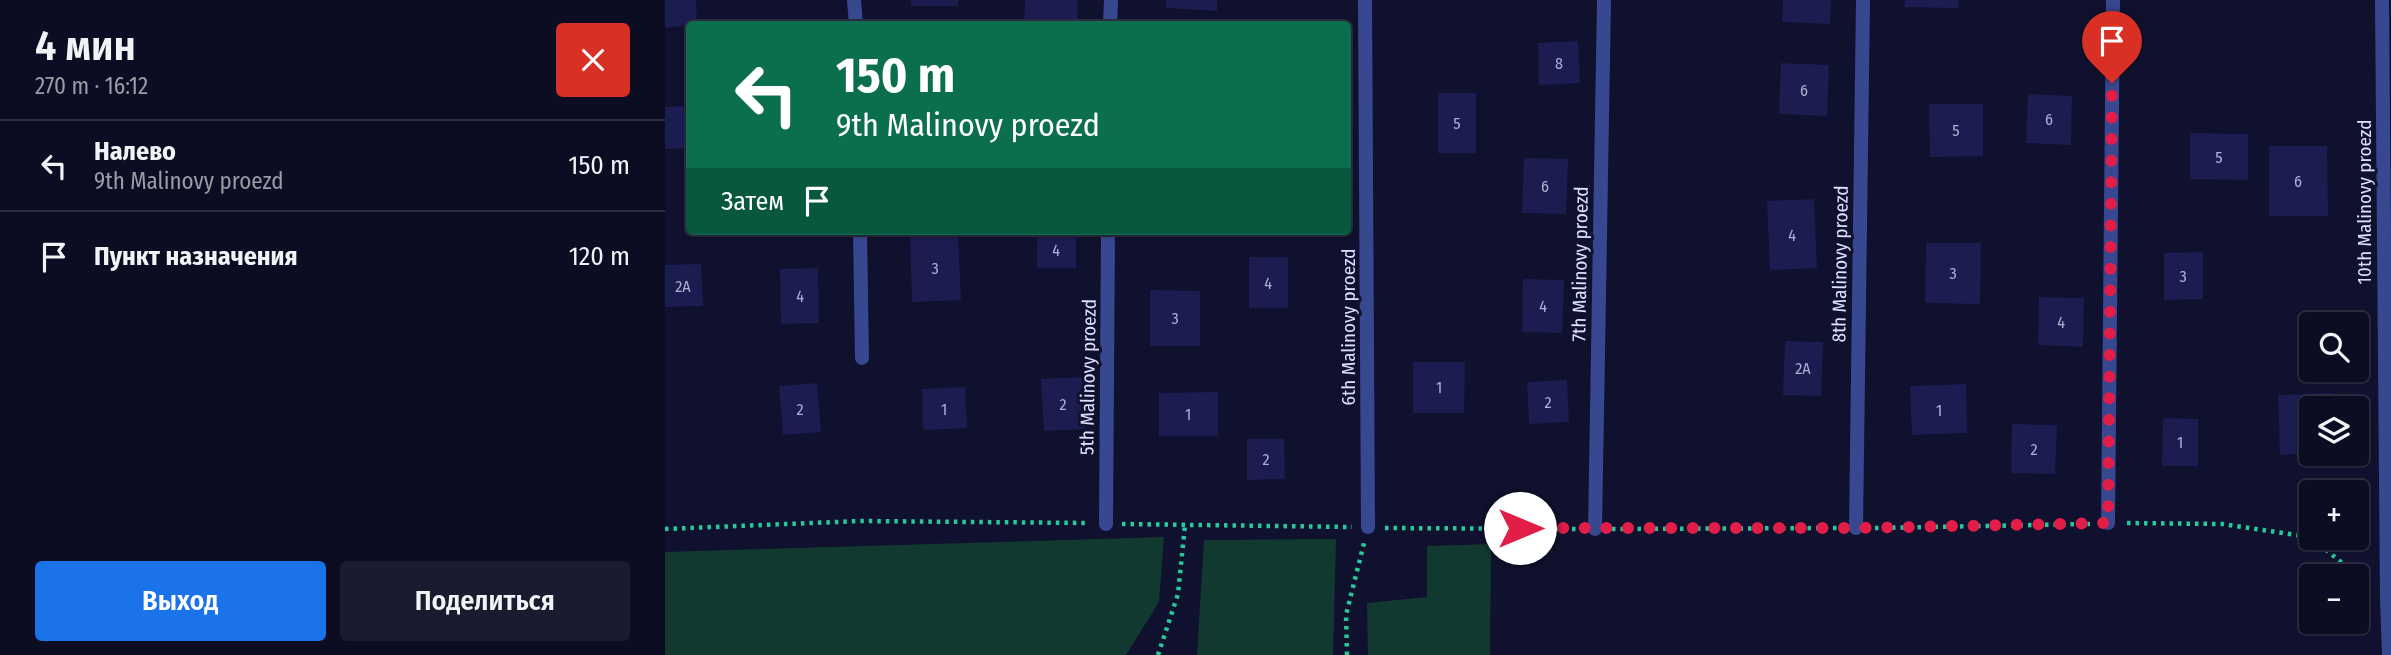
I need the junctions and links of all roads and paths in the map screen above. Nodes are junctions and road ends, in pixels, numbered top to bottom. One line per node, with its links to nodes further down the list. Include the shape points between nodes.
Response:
1 (854, 0): 8 (street)
2 (1111, 0): 9 (street)
3 (1365, 0): 16 (street, 6th Malinovy proezd)
4 (1604, 0): 19 (street, 7th Malinovy proezd)
5 (1864, 0): 17 (street, 8th Malinovy proezd)
6 (2113, 0): 13 (street)
7 (2382, 0): 20 (street, 10th Malinovy proezd)
8 (856, 21)
9 (1110, 21)
10 (860, 235): 12 (street)
11 (1108, 235): 14 (street, 5th Malinovy proezd)
12 (862, 358)
13 (2108, 523): 17 (path); 20 (path, via 2222,524 2310,537)
14 (1106, 524): 15 (path); 18 (path, via 860,521)
15 (1185, 524): 16 (path); 21 (path, via 1178,594)
16 (1368, 527): 19 (path); 22 (path, via 1346,615)
17 (1856, 528): 19 (path)
18 (665, 529)
19 (1595, 529)
20 (2386, 599): 23 (street, 10th Malinovy proezd)
21 (1158, 655)
22 (1347, 655)
23 (2389, 655)

